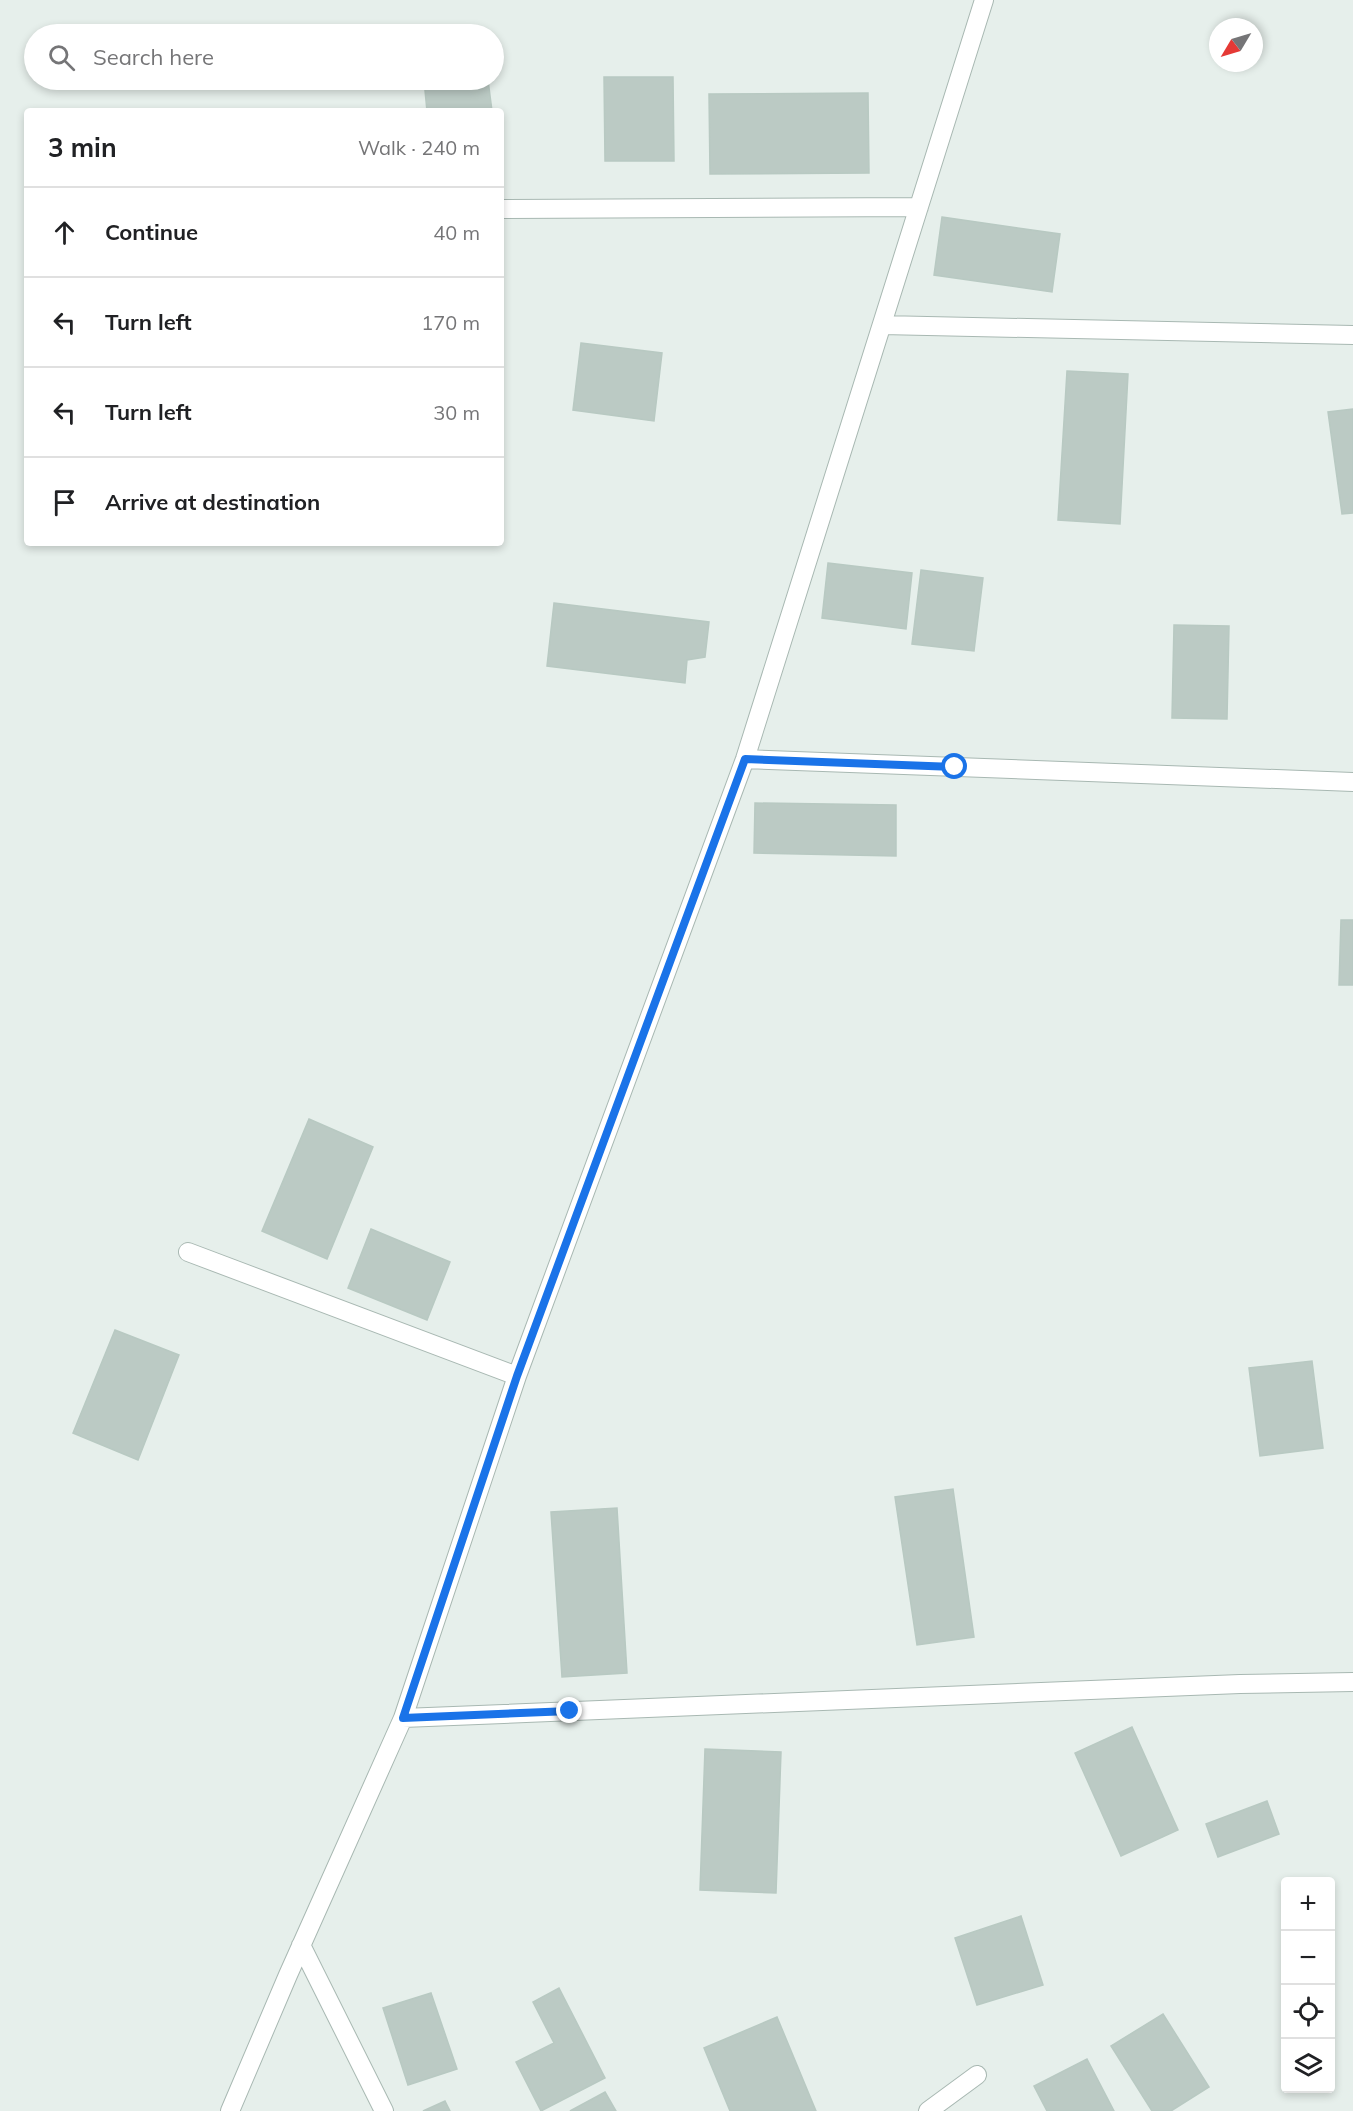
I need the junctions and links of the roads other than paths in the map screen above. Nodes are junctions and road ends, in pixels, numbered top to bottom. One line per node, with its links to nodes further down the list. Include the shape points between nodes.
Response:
1 (984, 0): 2 (street)
2 (919, 207): 3 (street); 4 (street)
3 (504, 208)
4 (882, 324): 5 (street); 6 (street)
5 (1353, 335)
6 (745, 759): 7 (street); 9 (street)
7 (1353, 782)
8 (188, 1252): 9 (street)
9 (517, 1376): 11 (street)
10 (1353, 1682): 11 (street)
11 (403, 1718): 12 (street)
12 (301, 1945): 14 (street); 15 (street)
13 (977, 2075): 16 (street)
14 (230, 2111)
15 (384, 2111)
16 (928, 2111)

